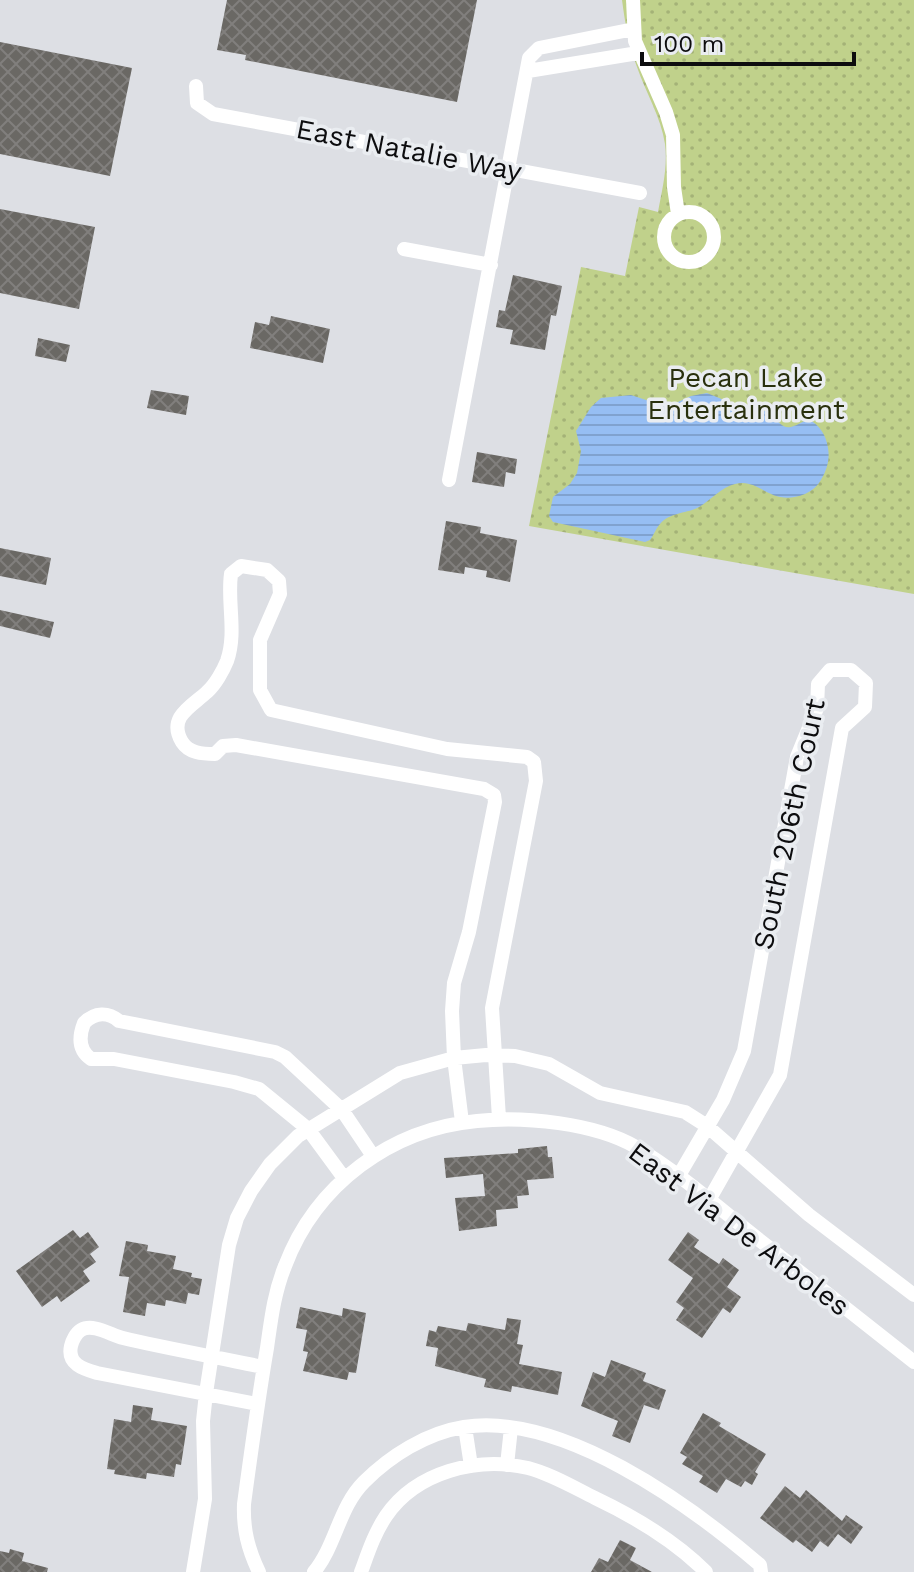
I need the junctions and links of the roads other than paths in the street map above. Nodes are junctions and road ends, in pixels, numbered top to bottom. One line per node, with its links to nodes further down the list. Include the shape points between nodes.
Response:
1 (633, 0): 2 (street)
2 (634, 29): 3 (street); 4 (street)
3 (575, 40): 5 (street); 6 (street, via 539,48 529,58)
4 (638, 53): 5 (street); 10 (street, via 673,135)
5 (579, 62): 6 (street)
6 (528, 71): 8 (street)
7 (196, 86): 8 (street, East Natalie Way, via 197,103 213,114)
8 (509, 169): 9 (street, East Natalie Way); 12 (street)
9 (640, 193)
10 (678, 214)
11 (404, 249): 12 (street)
12 (491, 265): 13 (street)
13 (449, 480)
14 (495, 1055): 15 (street, East Via De Arboles); 15 (street, via 492,1008 536,781 534,762 447,749 271,710 260,690 260,640 280,594 279,581 267,570 241,566 231,574 233,625 223,671 177,723 186,748 215,754 223,746 236,745 494,795 469,932 454,983); 17 (street); 19 (street, East Via De Arboles, via 549,1064 600,1093 685,1112)
15 (454, 1058): 16 (street, East Via De Arboles, via 400,1073); 18 (street)
16 (342, 1110): 20 (street, East Via De Arboles); 20 (street, via 275,1052 105,1014 84,1023 82,1050 91,1059 251,1085); 22 (street)
17 (499, 1118): 18 (street, East Via De Arboles); 23 (street, East Via De Arboles, via 606,1134)
18 (462, 1122): 22 (street, East Via De Arboles, via 418,1133)
19 (707, 1126): 21 (street, East Via De Arboles); 21 (street, South 206th Court, via 744,1051 797,757 817,708 818,684 830,670 851,670 866,683 865,707 842,728 784,1060); 23 (street)
20 (308, 1129): 24 (street); 27 (street, East Via De Arboles, via 270,1164 237,1218)
21 (737, 1152): 25 (street); 26 (street, East Via De Arboles)
22 (373, 1156): 24 (street, East Via De Arboles)
23 (678, 1177): 25 (street, East Via De Arboles)
24 (344, 1178): 29 (street, East Via De Arboles, via 311,1216 284,1266)
25 (709, 1200): 28 (street, East Via De Arboles)
26 (914, 1295)
27 (211, 1356): 29 (street); 30 (street, East Via De Arboles); 30 (street, via 93,1328 81,1331 70,1350 71,1359 85,1369)
28 (914, 1362)
29 (263, 1367): 31 (street, East Via De Arboles)
30 (206, 1393): 31 (street); 36 (street, East Via De Arboles, via 205,1499)
31 (257, 1404): 37 (street, East Via De Arboles, via 243,1524)
32 (465, 1427): 33 (street); 35 (street); 38 (street, via 411,1446 361,1485)
33 (511, 1428): 34 (street); 41 (street, via 566,1443 632,1473 713,1526 760,1565)
34 (507, 1465): 35 (street); 40 (street, via 551,1477 632,1517)
35 (471, 1466): 39 (street, via 441,1473 397,1503 378,1529)
36 (193, 1572)
37 (259, 1572)
38 (314, 1572)
39 (361, 1572)
40 (706, 1572)
41 (761, 1572)

